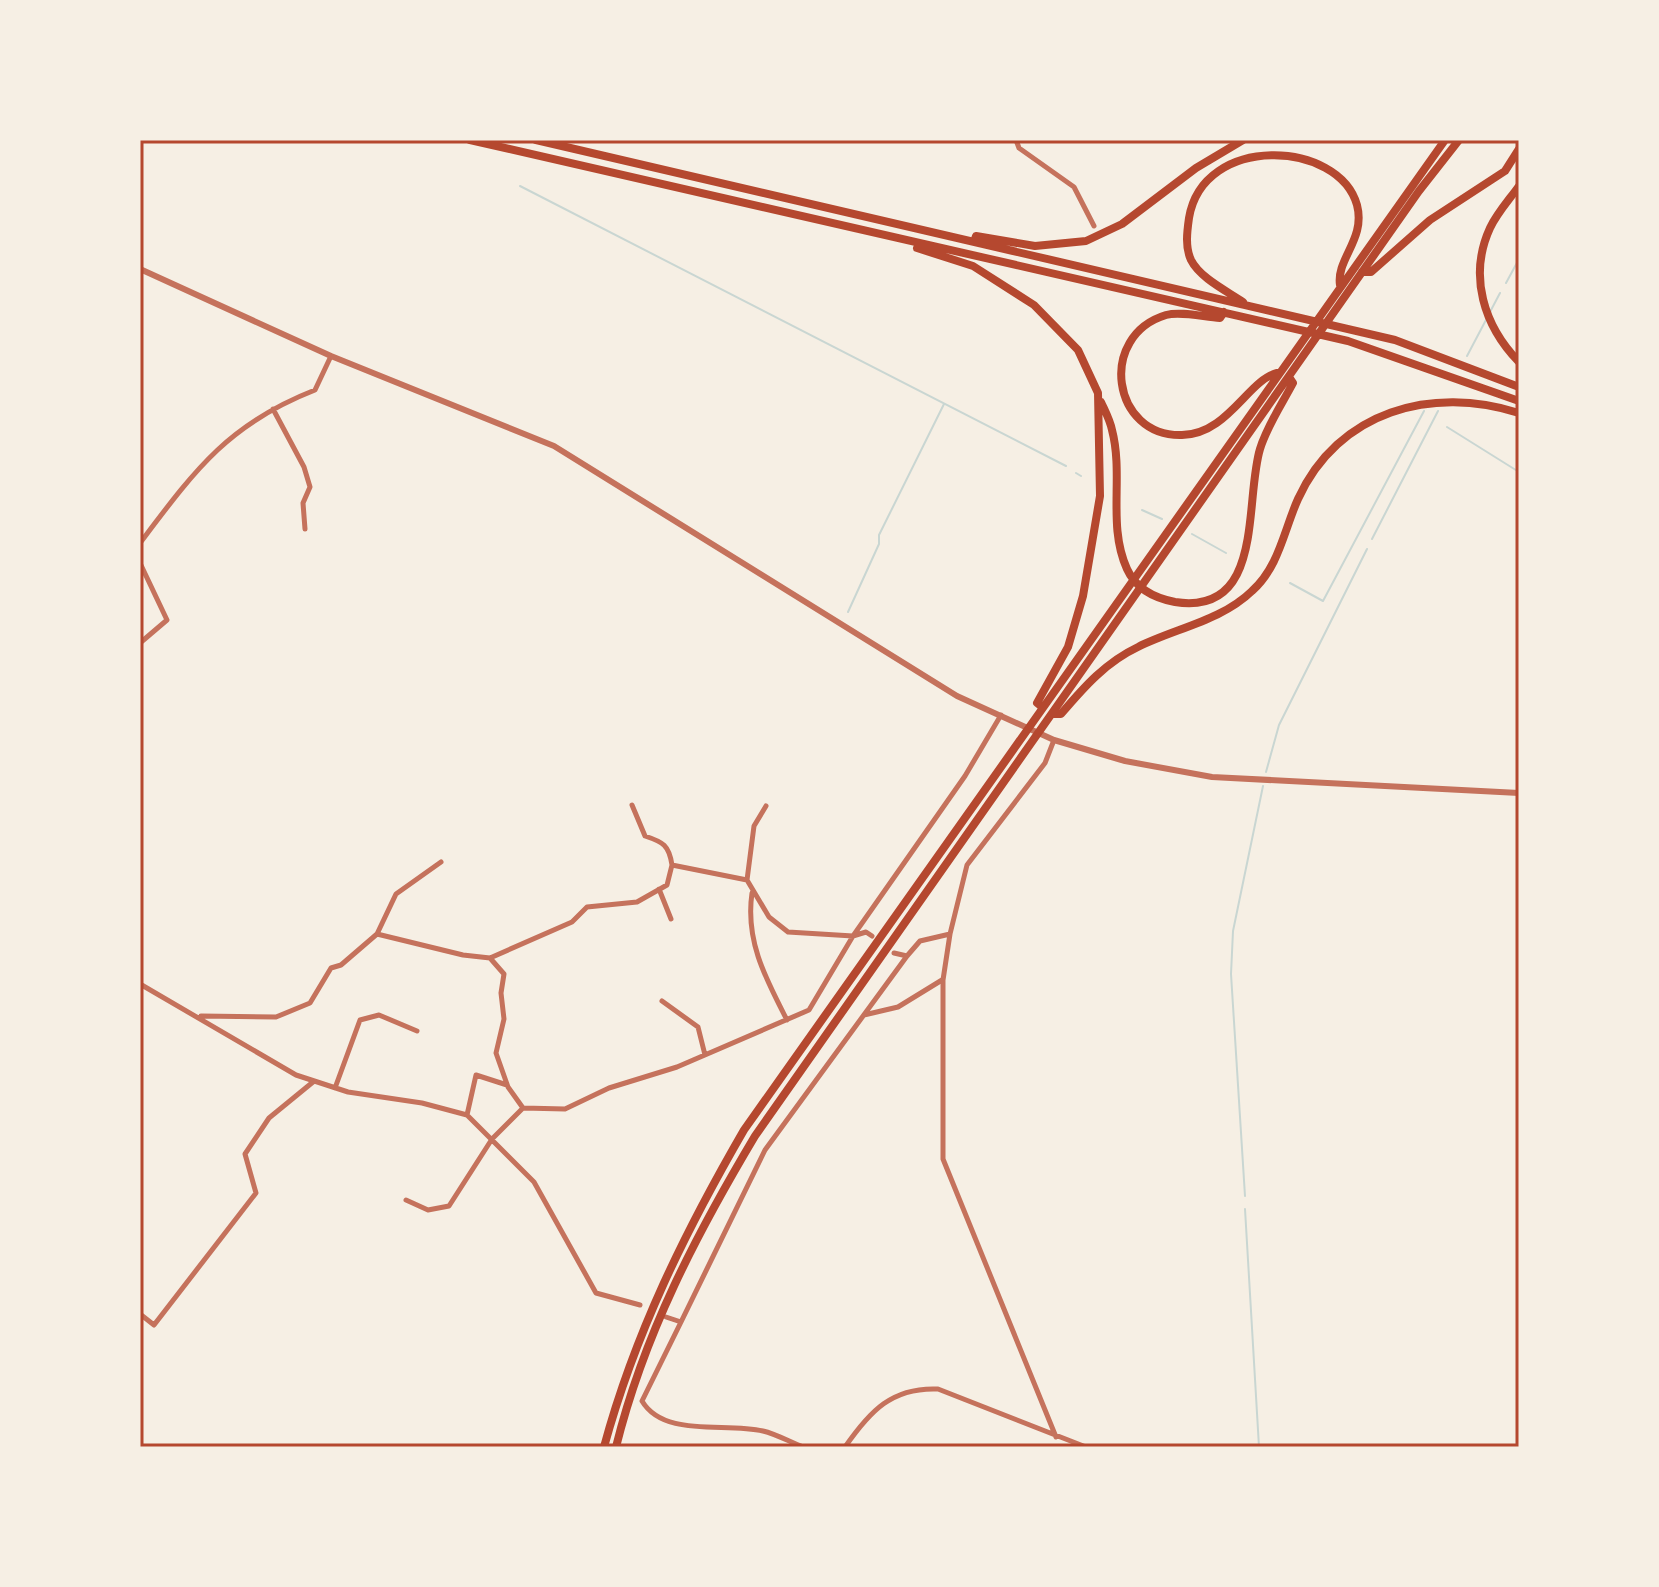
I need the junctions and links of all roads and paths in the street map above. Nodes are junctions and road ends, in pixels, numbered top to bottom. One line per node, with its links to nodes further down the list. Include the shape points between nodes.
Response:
1 (470, 140): 11 (highway)
2 (536, 140): 10 (highway)
3 (1016, 140): 9 (street, via 1019,148 1074,187)
4 (1243, 140): 10 (highway, via 1122,224 1086,241 1035,246 976,236)
5 (1445, 140): 14 (highway)
6 (1459, 140): 13 (highway)
7 (1519, 149): 13 (highway, via 1505,171 1430,220 1371,272)
8 (1519, 186): 18 (highway, via 1485,240 1480,284 1482,306 1498,338)
9 (1094, 226)
10 (974, 242): 15 (highway)
11 (917, 243): 16 (highway); 22 (highway, via 917,248 973,266 1034,305 1078,350)
12 (140, 269): 17 (street)
13 (1362, 272): 20 (highway)
14 (1340, 285): 15 (highway, via 1338,274 1359,225 1357,204 1347,185 1291,156 1258,153 1201,184 1186,237 1192,261); 19 (highway)
15 (1250, 306): 21 (highway, via 1395,340)
16 (1224, 312): 19 (highway, via 1220,318 1169,314 1139,330 1121,361 1125,400 1134,413 1153,428 1181,436 1199,432); 23 (highway, via 1348,341)
17 (331, 356): 24 (street, via 315,390); 31 (street, via 554,446 930,680)
18 (1519, 362)
19 (1277, 373): 30 (highway)
20 (1289, 377): 22 (highway, via 1293,383 1260,447 1242,567 1216,596 1188,603 1160,599 1136,585 1124,562 1116,536 1113,431); 32 (highway)
21 (1519, 387)
22 (1098, 393): 30 (highway, via 1100,496 1083,596 1068,647 1037,703)
23 (1519, 401)
24 (273, 409): 26 (street, via 310,487 303,503); 27 (street, via 219,445)
25 (1519, 413): 32 (highway, via 1464,401 1413,404 1364,426 1323,460 1298,499 1279,551 1253,591 1220,614 1116,660 1061,714)
26 (305, 529)
27 (140, 543)
28 (140, 563): 29 (street, via 167,620)
29 (140, 643)
30 (1041, 709): 70 (highway, via 737,1142 675,1254 640,1332)
31 (1001, 714): 33 (street); 45 (street, via 965,776)
32 (1052, 715): 71 (highway, via 747,1148 658,1319)
33 (1054, 740): 34 (street, via 1125,761 1212,777); 44 (street, via 1045,763 967,865)
34 (1519, 793)
35 (632, 805): 38 (street, via 645,836 670,849)
36 (766, 806): 39 (street, via 754,826)
37 (441, 862): 43 (street, via 396,894)
38 (672, 865): 39 (street); 40 (street, via 667,885)
39 (747, 880): 41 (street)
40 (659, 889): 42 (street); 49 (street, via 637,902 587,907 572,922)
41 (752, 893): 45 (street, via 788,932); 55 (street, via 757,960)
42 (671, 919)
43 (377, 934): 49 (street); 53 (street, via 331,968 310,1003 276,1017)
44 (950, 934): 48 (street, via 920,941); 50 (street)
45 (853, 936): 46 (street); 55 (street, via 809,1010)
46 (872, 936)
47 (894, 953): 48 (street)
48 (907, 956): 54 (street)
49 (490, 958): 59 (street, via 504,974 504,1019 496,1053)
50 (943, 980): 54 (street, via 898,1007); 69 (street, via 943,1159)
51 (140, 984): 53 (street)
52 (662, 1001): 57 (street, via 698,1027)
53 (198, 1016): 58 (street)
54 (863, 1016): 68 (street, via 765,1150)
55 (787, 1020): 57 (street)
56 (417, 1031): 60 (street, via 379,1015 360,1020)
57 (705, 1055): 61 (street, via 565,1109)
58 (314, 1081): 60 (street); 66 (street, via 269,1118 245,1154 256,1193 227,1235 154,1325)
59 (507, 1085): 61 (street); 62 (street, via 476,1075)
60 (335, 1088): 62 (street)
61 (523, 1108): 63 (street)
62 (467, 1115): 63 (street)
63 (492, 1139): 64 (street, via 449,1206 428,1210); 65 (street, via 534,1182 596,1293)
64 (406, 1200)
65 (640, 1305)
66 (140, 1314)
67 (666, 1317): 68 (street)
68 (681, 1322): 72 (street, via 642,1401 649,1413 665,1422 763,1431)
69 (1056, 1437): 73 (street, via 938,1389 916,1388 880,1404); 74 (street)
70 (604, 1447)
71 (616, 1447)
72 (803, 1447)
73 (845, 1447)
74 (1086, 1447)

